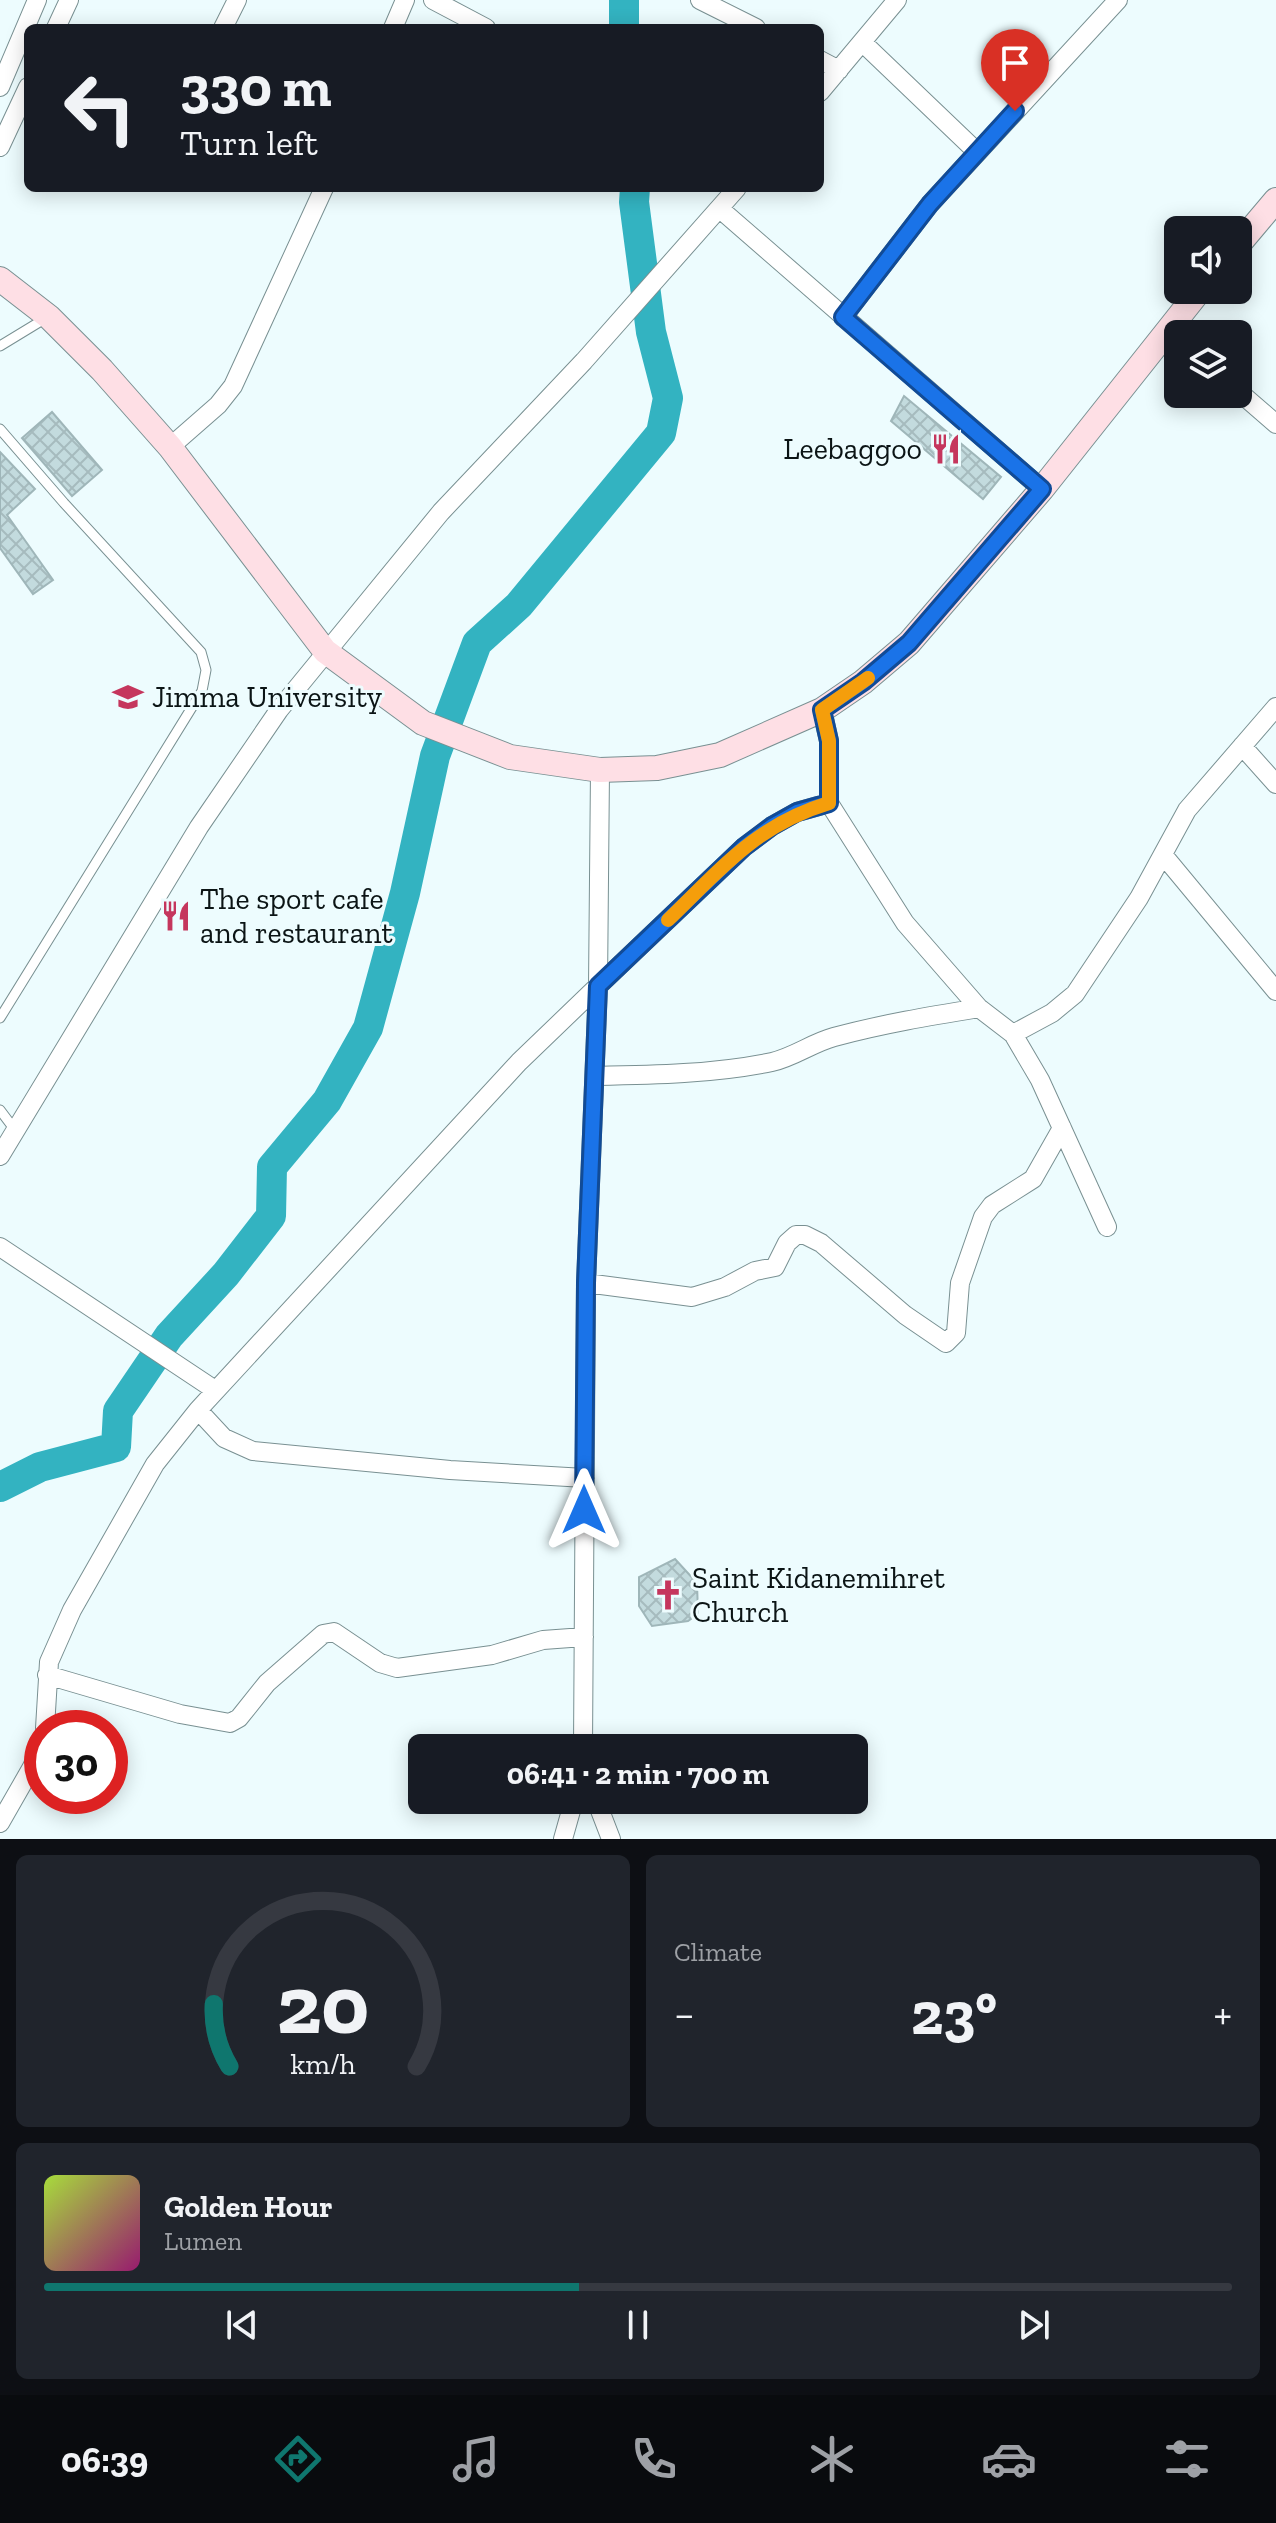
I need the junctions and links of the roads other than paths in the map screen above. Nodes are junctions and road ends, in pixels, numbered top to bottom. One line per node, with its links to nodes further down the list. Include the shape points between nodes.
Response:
1 (37, 0): 9 (street)
2 (69, 0): 10 (street)
3 (237, 0): 11 (street)
4 (405, 0): 12 (street)
5 (433, 0): 13 (street)
6 (700, 0): 14 (street)
7 (897, 0): 16 (street)
8 (1118, 0): 23 (street)
9 (27, 24)
10 (58, 24)
11 (225, 24)
12 (395, 24)
13 (478, 24)
14 (748, 24)
15 (24, 31): 19 (street)
16 (862, 42): 18 (street); 23 (street)
17 (824, 62): 18 (street)
18 (839, 70): 20 (street)
19 (0, 87)
20 (824, 87)
21 (24, 96): 22 (street)
22 (0, 147)
23 (977, 152): 31 (street)
24 (322, 192): 37 (street, via 233,386)
25 (734, 192): 27 (street)
26 (1276, 200): 28 (street)
27 (720, 209): 31 (street); 39 (street, via 441,512)
28 (1252, 228)
29 (0, 279): 30 (street)
30 (49, 317): 33 (lane); 37 (street)
31 (843, 317): 38 (street)
32 (1164, 344): 38 (street)
33 (0, 346)
34 (1252, 403): 35 (street)
35 (1276, 424)
36 (0, 429): 50 (lane, via 201,652 206,670 202,691)
37 (170, 447): 39 (street)
38 (1042, 489): 41 (street, via 909,643)
39 (325, 651): 43 (street, via 423,723 503,754); 55 (street, via 199,827)
40 (1276, 707): 42 (street)
41 (822, 710): 43 (street, via 720,755 657,768); 45 (street, via 829,741)
42 (1242, 746): 44 (street); 46 (street, via 1187,810)
43 (600, 770): 47 (street)
44 (1276, 784)
45 (829, 803): 47 (street, via 797,812 744,847); 49 (street, via 905,923)
46 (1164, 856): 48 (street); 51 (street, via 1075,994)
47 (598, 986): 52 (street); 60 (street, via 519,1062)
48 (1276, 991)
49 (979, 1008): 51 (street); 52 (street, via 833,1037 769,1063 664,1075)
50 (0, 1018)
51 (1013, 1034): 54 (street)
52 (595, 1076): 59 (street)
53 (0, 1110): 55 (lane)
54 (1062, 1128): 57 (street); 59 (street, via 1033,1179 992,1205 983,1217 960,1283 956,1333 946,1343 805,1235 787,1243 775,1267 692,1297)
55 (15, 1130): 56 (street)
56 (0, 1156)
57 (1107, 1227)
58 (0, 1247): 60 (street)
59 (586, 1283): 62 (street)
60 (215, 1390): 61 (street)
61 (198, 1410): 62 (street, via 224,1438 253,1451); 64 (street, via 155,1464 72,1610)
62 (585, 1478): 63 (street)
63 (584, 1637): 64 (street, via 397,1668 380,1663 334,1632 323,1634 230,1723); 66 (street)
64 (47, 1675): 65 (street)
65 (46, 1710)
66 (583, 1734)
67 (24, 1781): 70 (street)
68 (570, 1814): 71 (street)
69 (601, 1814): 72 (street)
70 (0, 1823)
71 (563, 1839)
72 (611, 1839)

